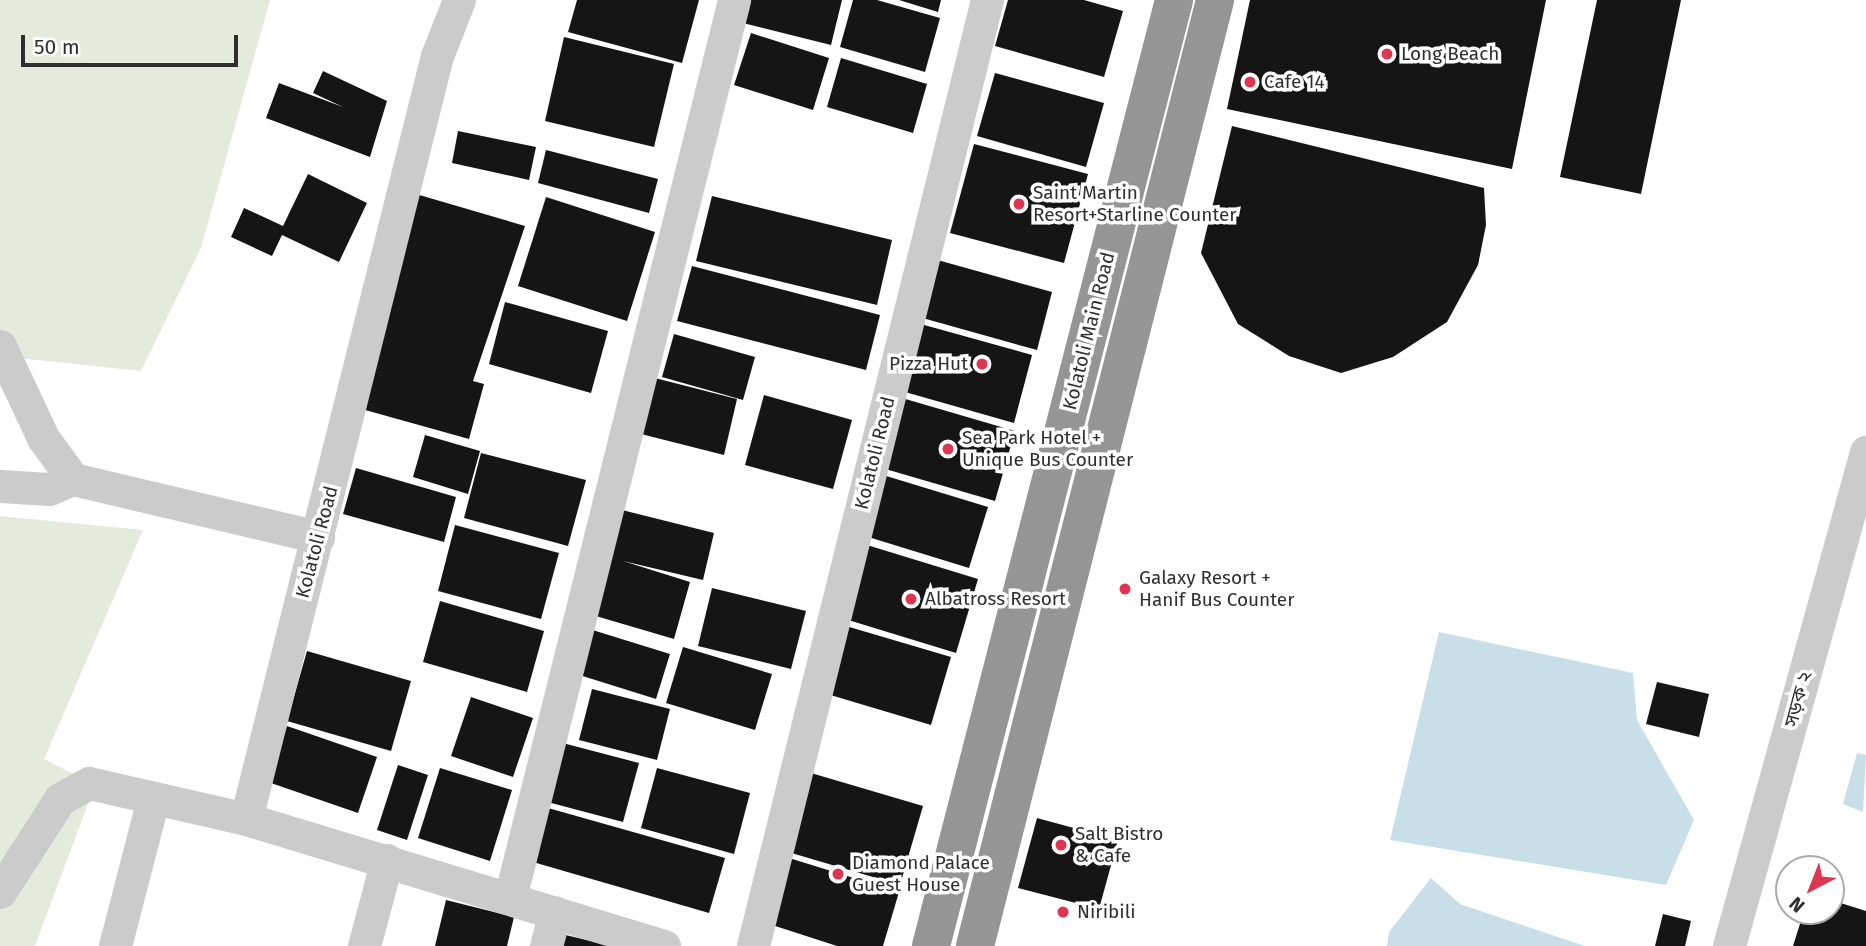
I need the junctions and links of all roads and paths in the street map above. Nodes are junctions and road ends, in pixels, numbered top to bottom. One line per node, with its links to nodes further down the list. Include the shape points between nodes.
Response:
1 (459, 0): 10 (street, Kolatoli Road, via 437,55)
2 (734, 0): 15 (street)
3 (987, 0): 21 (street, Kolatoli Road)
4 (1174, 0): 22 (highway, Kolatoli Main Road)
5 (1215, 0): 23 (highway, Kolatoli Main Road)
6 (0, 346): 8 (street, via 43,438)
7 (1866, 452): 24 (street, সড়ক ২)
8 (73, 479): 9 (street, via 49,489); 10 (street)
9 (0, 486)
10 (318, 537): 12 (street, Kolatoli Road)
11 (153, 799): 12 (street); 14 (street, via 89,783 60,799); 17 (street)
12 (246, 819): 13 (street)
13 (387, 860): 15 (street); 18 (street)
14 (0, 892)
15 (510, 898): 16 (street)
16 (555, 912): 19 (street); 20 (street)
17 (115, 946)
18 (364, 946)
19 (546, 946)
20 (664, 946)
21 (753, 946)
22 (931, 946)
23 (975, 946)
24 (1729, 946)

